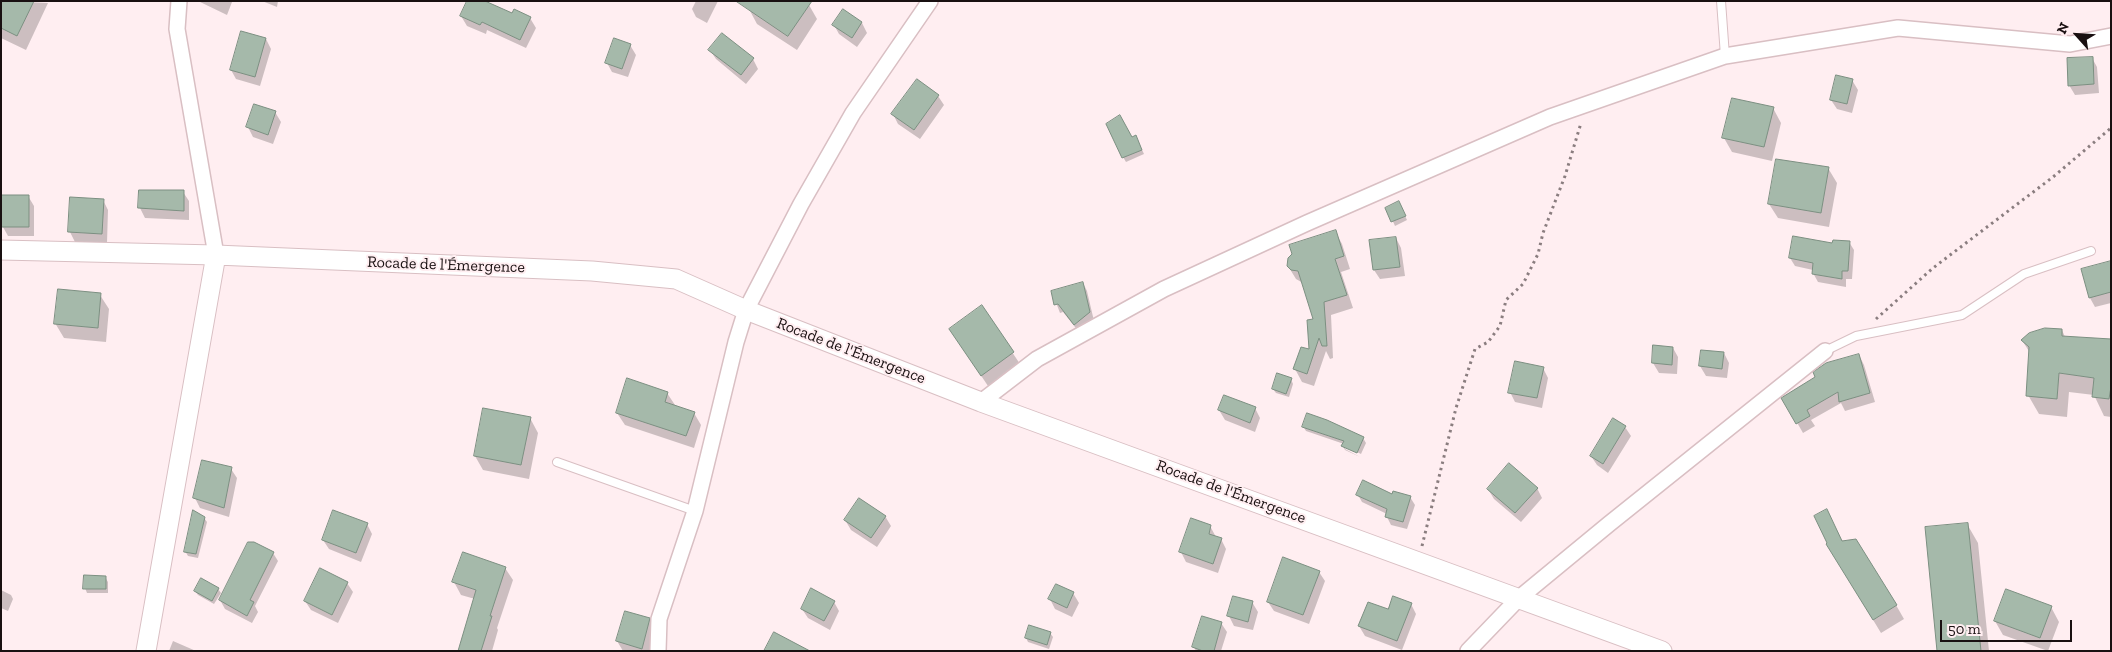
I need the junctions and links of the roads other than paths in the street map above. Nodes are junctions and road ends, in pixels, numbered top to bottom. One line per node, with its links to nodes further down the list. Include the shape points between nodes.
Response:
1 (179, 1): 8 (street, via 177,29)
2 (930, 1): 9 (street, via 853,113)
3 (1721, 1): 5 (lane)
4 (2111, 36): 5 (street, via 2070,44 1898,28)
5 (1725, 56): 11 (street, via 1550,117 1164,289 1037,360)
6 (1, 250): 8 (street, Rocade de l'Émergence)
7 (2091, 251): 10 (lane, via 2024,274 1962,316 1856,336)
8 (216, 255): 9 (street, Rocade de l'Émergence, via 592,271 676,279); 15 (street)
9 (746, 310): 11 (street, Rocade de l'Émergence); 13 (street)
10 (1825, 351): 14 (street)
11 (981, 402): 14 (street, Rocade de l'Émergence)
12 (558, 462): 13 (lane)
13 (696, 511): 16 (street, via 659,619)
14 (1518, 599): 17 (street); 18 (street, Rocade de l'Émergence)
15 (146, 651)
16 (658, 651)
17 (1468, 651)
18 (1662, 651)

